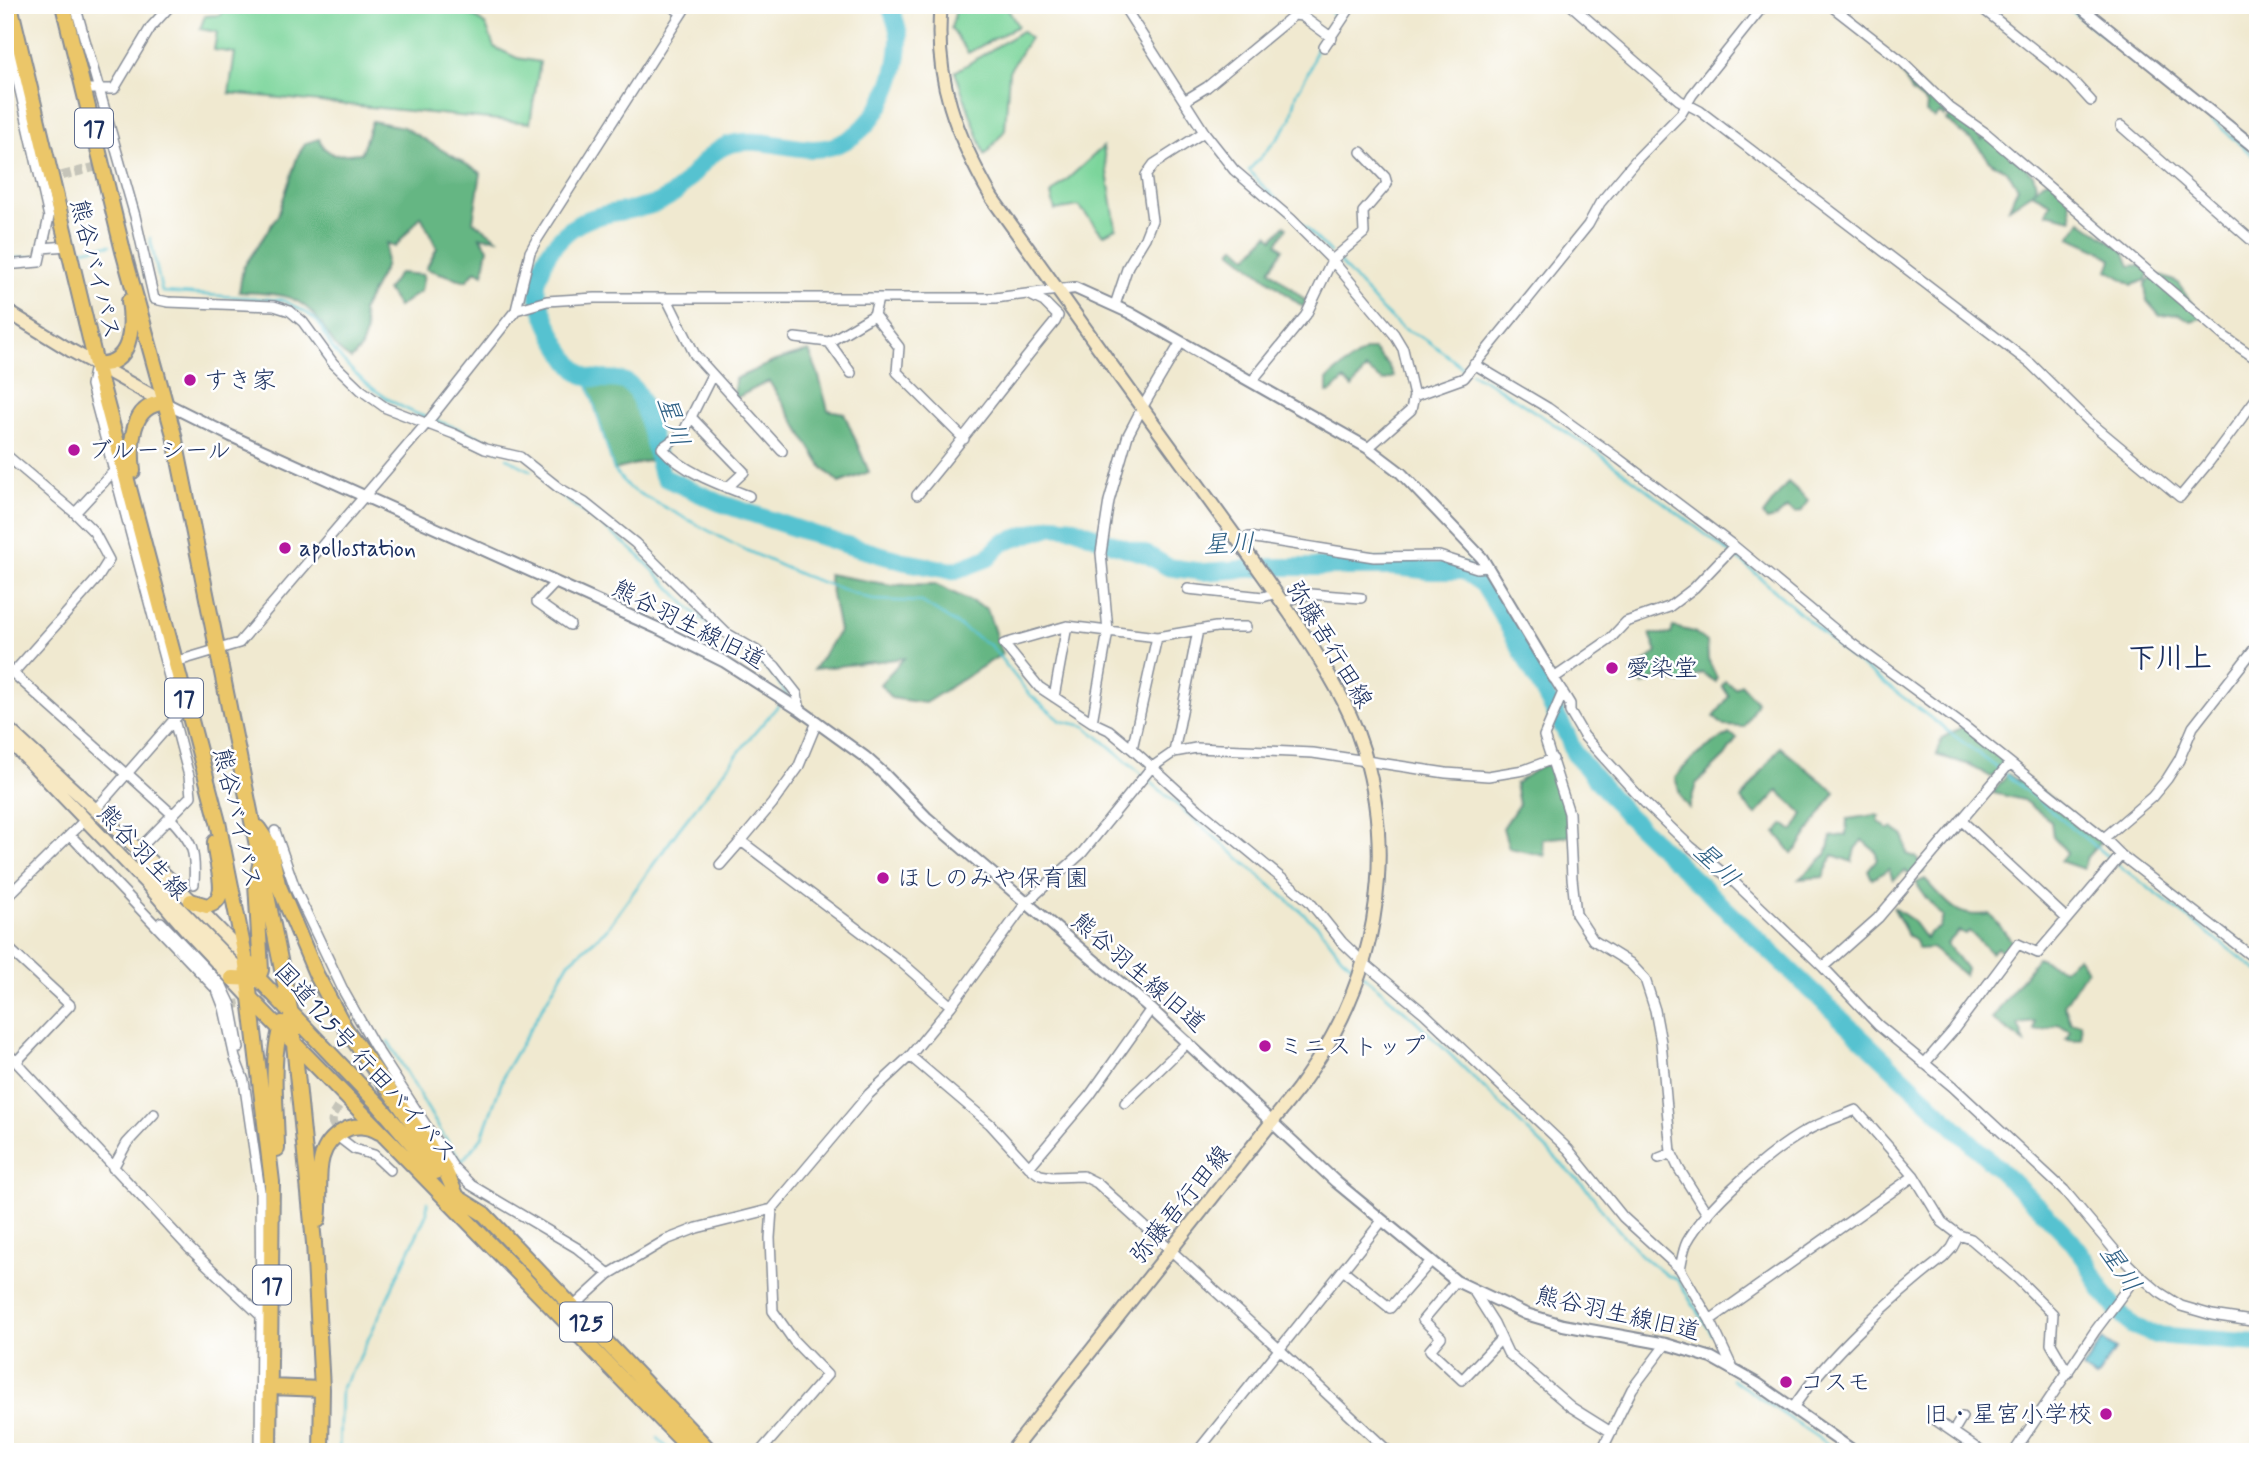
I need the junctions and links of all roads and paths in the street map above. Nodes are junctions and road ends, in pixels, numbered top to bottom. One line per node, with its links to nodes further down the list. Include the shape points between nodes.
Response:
1 (10, 5): 26 (highway, 熊谷バイパス / 17)
2 (63, 5): 18 (highway, 熊谷バイパス / 17)
3 (75, 5): 18 (street)
4 (171, 5): 18 (street, via 151,27 114,89)
5 (669, 5): 14 (street)
6 (941, 5): 32 (main road, 弥藤吾行田線, via 940,52 956,126 992,198)
7 (1123, 5): 19 (street)
8 (1352, 5): 16 (street)
9 (1571, 5): 21 (street)
10 (1764, 5): 21 (street)
11 (1830, 5): 43 (street)
12 (1978, 5): 20 (street, via 2071,79)
13 (2078, 5): 24 (street)
14 (684, 9): 37 (street, via 530,252)
15 (5, 25): 28 (street, via 50,217)
16 (1332, 38): 17 (street); 19 (street, via 1294,15)
17 (1324, 47)
18 (92, 89): 29 (highway, 熊谷バイパス / 17); 54 (street, via 135,215 154,299 274,306 290,311 362,390 386,408)
19 (1184, 101): 23 (street)
20 (2091, 101)
21 (1687, 104): 45 (street, via 1600,203 1588,225); 50 (street, via 2031,364 2091,423 2180,497)
22 (2121, 127): 27 (street)
23 (1204, 132): 30 (street, via 1234,170); 36 (street, via 1154,164 1146,175 1152,220 1128,266)
24 (2258, 150)
25 (1361, 152): 30 (street, via 1387,184 1363,212 1364,233)
26 (67, 246): 28 (street); 44 (highway, 熊谷バイパス / 17)
27 (2258, 246)
28 (42, 248): 31 (street, via 38,262)
29 (123, 251): 44 (highway, via 130,336 114,362); 51 (highway, 熊谷バイパス / 17)
30 (1332, 260): 48 (street, via 1306,314); 49 (street, via 1394,334 1403,349)
31 (5, 265)
32 (1058, 290): 33 (street); 36 (street, via 1075,288); 52 (main road, 弥藤吾行田線)
33 (1030, 295): 35 (street); 55 (street, via 1058,316)
34 (667, 299): 35 (street); 37 (street, via 595,298); 47 (street, via 695,355)
35 (878, 299): 39 (street)
36 (1115, 305): 42 (street)
37 (521, 308): 54 (street)
38 (5, 310): 44 (main road)
39 (874, 315): 41 (street); 55 (street, via 899,346 897,372)
40 (795, 338): 41 (street)
41 (829, 342): 46 (street)
42 (1181, 342): 48 (street); 52 (street)
43 (2258, 360)
44 (96, 364): 51 (main road); 59 (street, via 91,385); 65 (highway, 熊谷バイパス / 17)
45 (1474, 364): 49 (street, via 1464,378); 67 (street, via 1548,408)
46 (850, 373)
47 (712, 375): 53 (street); 57 (street)
48 (1252, 381): 56 (street)
49 (1414, 396): 56 (street, via 1411,410)
50 (2258, 396)
51 (166, 403): 61 (street, 熊谷羽生線旧道); 65 (highway, via 154,404 133,431 130,451); 80 (highway, 熊谷バイパス / 17)
52 (1142, 408): 66 (main road, 弥藤吾行田線); 77 (street, via 1128,435 1109,501 1101,553)
53 (691, 417): 60 (street, via 744,472); 60 (street, via 683,433 662,448 670,458)
54 (426, 424): 61 (street); 86 (street, via 485,449 520,457 585,503 635,543 726,633 775,666 797,694)
55 (964, 439): 62 (street)
56 (1368, 447): 68 (street, via 1434,505)
57 (782, 451)
58 (5, 454): 64 (street)
59 (114, 471): 64 (street); 87 (street, via 179,714)
60 (727, 488): 63 (street)
61 (366, 495): 69 (street, 熊谷羽生線旧道); 80 (street, via 239,643)
62 (917, 495)
63 (749, 496)
64 (75, 513): 82 (street, via 94,532 109,560 97,579)
65 (138, 518): 81 (highway, 熊谷バイパス / 17)
66 (1241, 544): 68 (street, via 1249,537 1374,556 1439,556); 71 (main road, 弥藤吾行田線)
67 (1734, 546): 83 (street, via 1669,607 1626,622 1609,640); 96 (street, via 1850,642)
68 (1488, 567): 83 (street)
69 (556, 582): 73 (street, via 537,602); 86 (street, 熊谷羽生線旧道, via 725,662)
70 (1188, 589): 71 (street, via 1263,597)
71 (1276, 594): 72 (street); 95 (main road, 弥藤吾行田線, via 1342,700)
72 (1361, 598)
73 (570, 625)
74 (1067, 626): 77 (street); 85 (street); 85 (street, via 1004,644 1039,687)
75 (1246, 627): 76 (street)
76 (1198, 630): 78 (street); 93 (street)
77 (1108, 631): 78 (street); 89 (street)
78 (1157, 637): 92 (street)
79 (2258, 644): 108 (street, via 2193,727 2167,779)
80 (217, 651): 81 (street); 103 (highway, 熊谷バイパス / 17)
81 (175, 662): 104 (highway, 熊谷バイパス / 17)
82 (9, 670): 98 (street)
83 (1554, 678): 84 (street)
84 (1563, 693): 94 (street, via 1544,736); 123 (street, via 1584,736 1644,803)
85 (1054, 697): 89 (street)
86 (800, 710): 88 (street, 熊谷羽生線旧道)
87 (174, 720): 98 (street); 100 (street, via 191,796)
88 (817, 722): 109 (street, via 798,768); 117 (street, 熊谷羽生線旧道, via 883,773 926,817)
89 (1093, 722): 92 (street)
90 (5, 726): 99 (main road, 熊谷羽生線)
91 (5, 736): 101 (main road, 熊谷羽生線)
92 (1132, 749): 97 (street)
93 (1174, 752): 95 (street, via 1259,750); 97 (street)
94 (1553, 759): 95 (street, via 1488,776); 142 (street, via 1569,813 1576,914 1593,940 1630,963 1645,979 1655,1010)
95 (1366, 761): 122 (main road, 弥藤吾行田線, via 1378,824 1379,860)
96 (2010, 763): 102 (street); 108 (street)
97 (1151, 768): 117 (street, via 1082,853); 122 (street, via 1309,901)
98 (128, 774): 99 (street); 100 (street)
99 (96, 810): 107 (main road, 熊谷羽生線)
100 (172, 816): 110 (street); 114 (street, via 193,847)
101 (85, 820): 106 (street); 124 (main road, 熊谷羽生線)
102 (1961, 820): 118 (street); 123 (street, via 1878,918)
103 (253, 821): 112 (highway, 熊谷バイパス / 17); 149 (highway, via 269,844 278,884 316,974 345,1028 443,1166)
104 (218, 822): 116 (highway, via 214,849 220,896 207,906); 120 (highway, 熊谷バイパス / 17)
105 (275, 831): 160 (street, via 311,923 374,1045 453,1167 471,1185 577,1248)
106 (70, 835): 115 (street); 166 (street, via 222,986 230,1004 260,1191)
107 (124, 835): 110 (main road, 熊谷羽生線); 125 (main road, via 167,896)
108 (2104, 838): 111 (street)
109 (741, 841): 113 (street); 127 (street, via 901,962)
110 (139, 849): 116 (main road, 熊谷羽生線)
111 (2121, 855): 118 (street); 121 (street)
112 (261, 858): 125 (highway, via 256,883 261,970); 129 (highway, 熊谷バイパス / 17)
113 (720, 865)
114 (194, 884)
115 (5, 899)
116 (191, 901): 120 (main road, 熊谷羽生線)
117 (1026, 903): 127 (street); 128 (street, 熊谷羽生線旧道)
118 (2067, 919): 136 (street, via 2038,953 2018,944)
119 (5, 945): 135 (street, via 70,1005)
120 (245, 956): 125 (highway, 国道125号 行田バイパス / 125)
121 (2258, 961)
122 (1364, 963): 139 (main road, 弥藤吾行田線, via 1336,1031); 158 (street, via 1568,1149 1623,1217)
123 (1823, 967): 136 (street)
124 (232, 978): 125 (highway); 126 (main road, 熊谷羽生線)
125 (253, 979): 126 (highway, 17); 129 (highway, 国道125号 行田バイパス / 125)
126 (250, 998): 130 (highway, 国道125号 行田バイパス / 125); 148 (highway, 17)
127 (951, 1006): 134 (street)
128 (1151, 1009): 131 (street, 熊谷羽生線旧道); 144 (street, via 1090,1095)
129 (291, 1014): 130 (highway); 132 (highway, 熊谷バイパス / 17); 149 (highway, 国道125号 行田バイパス / 125, via 388,1114)
130 (280, 1030): 132 (highway, 国道125号 行田バイパス / 125); 148 (highway)
131 (1188, 1042): 137 (street); 139 (street, 熊谷羽生線旧道)
132 (295, 1045): 141 (highway, 国道125号 行田バイパス / 125); 155 (highway, 熊谷バイパス / 17)
133 (5, 1050): 135 (street)
134 (910, 1056): 144 (street, via 989,1124); 150 (street, via 869,1094)
135 (16, 1062): 145 (street)
136 (1924, 1065): 161 (street, via 2064,1191)
137 (1125, 1103)
138 (155, 1114): 145 (street, via 127,1143)
139 (1272, 1123): 153 (street, 熊谷羽生線旧道); 156 (main road, 弥藤吾行田線)
140 (341, 1139): 146 (street, via 374,1155)
141 (390, 1139): 152 (highway, 国道125号 行田バイパス / 125); 155 (highway, via 366,1127 347,1128 326,1144)
142 (1672, 1153): 143 (street); 151 (street)
143 (1659, 1158)
144 (1029, 1167): 156 (street, via 1040,1175 1083,1177 1097,1183)
145 (113, 1168): 166 (street)
146 (390, 1170)
147 (1914, 1176): 151 (street, via 1856,1110 1807,1130 1767,1157); 154 (street, via 1942,1222); 167 (street)
148 (272, 1182): 174 (highway, 17)
149 (457, 1197): 152 (highway, 国道125号 行田バイパス / 125); 165 (highway, 国道125号 行田バイパス / 125, via 484,1214)
150 (772, 1209): 160 (street, via 666,1240); 186 (street, via 773,1311 794,1341 827,1374)
151 (1708, 1215): 158 (street, via 1687,1243)
152 (468, 1221): 184 (highway, 国道125号 行田バイパス / 125)
153 (1382, 1221): 157 (street, 熊谷羽生線旧道); 159 (street)
154 (1959, 1235): 173 (street, via 1971,1239 2053,1314 2051,1344); 176 (street, via 1943,1258 1844,1348)
155 (314, 1242): 175 (highway, 熊谷バイパス / 17)
156 (1169, 1251): 171 (street); 187 (main road, 弥藤吾行田線)
157 (1431, 1261): 159 (street, via 1390,1308); 162 (street, 熊谷羽生線旧道)
158 (1680, 1269): 167 (street)
159 (1343, 1270): 171 (street)
160 (609, 1274): 165 (street)
161 (2135, 1276): 168 (street, via 2181,1306); 173 (street)
162 (1456, 1281): 163 (street, 熊谷羽生線旧道); 169 (street, via 1423,1320 1441,1337 1430,1350 1462,1380)
163 (1473, 1290): 169 (street); 170 (street, 熊谷羽生線旧道, via 1563,1325)
164 (2258, 1306): 168 (street)
165 (573, 1307): 185 (highway, 国道125号 行田バイパス / 125)
166 (261, 1316): 181 (street)
167 (1710, 1320): 172 (street)
168 (2256, 1322)
169 (1501, 1339): 179 (street, via 1508,1353 1571,1407)
170 (1666, 1344): 172 (street, 熊谷羽生線旧道); 179 (street, via 1632,1389)
171 (1279, 1349): 188 (street); 189 (street)
172 (1732, 1367): 176 (street, 熊谷羽生線旧道)
173 (2068, 1373): 193 (street)
174 (271, 1387): 175 (highway); 182 (highway, 17)
175 (323, 1389): 183 (highway, 熊谷バイパス / 17)
176 (1793, 1408): 191 (street, 熊谷羽生線旧道)
177 (1962, 1417): 180 (street)
178 (1934, 1419): 180 (street)
179 (1611, 1432): 190 (street)
180 (1953, 1432): 192 (street)
181 (260, 1452)
182 (269, 1452)
183 (321, 1452)
184 (693, 1452)
185 (711, 1452)
186 (760, 1452)
187 (1011, 1452)
188 (1197, 1452)
189 (1389, 1452)
190 (1601, 1452)
191 (1855, 1452)
192 (1982, 1452)
193 (2014, 1452)

